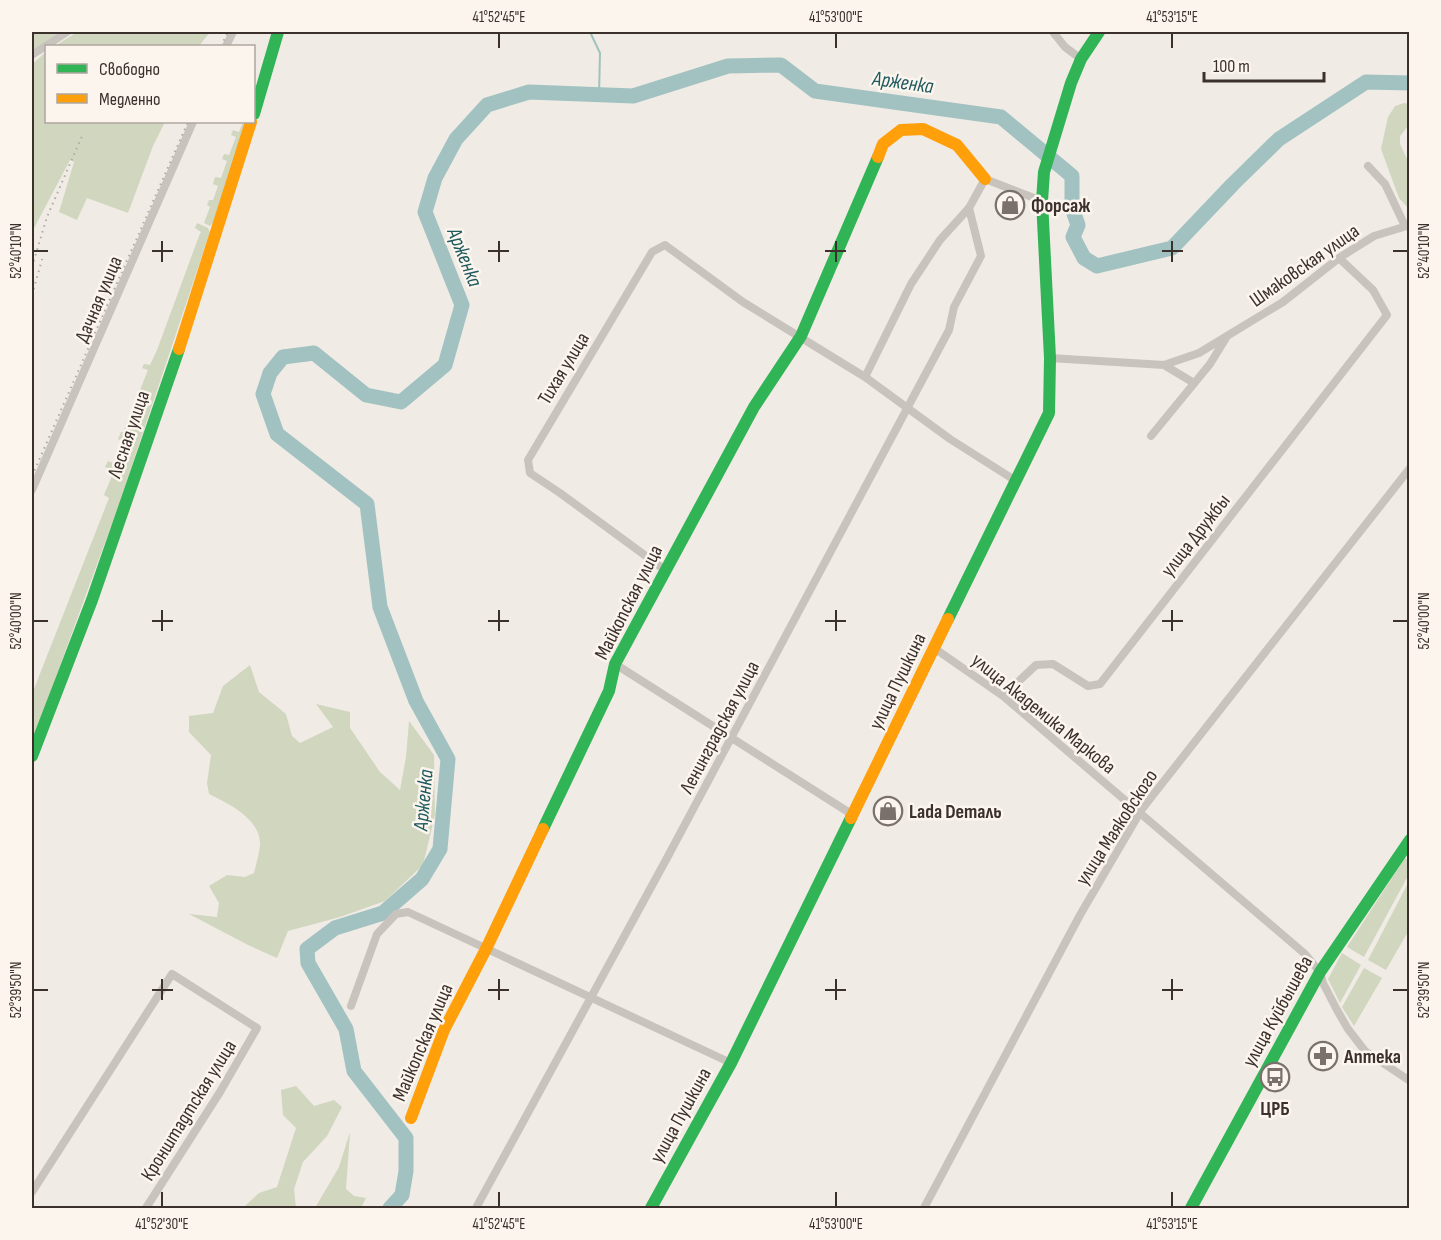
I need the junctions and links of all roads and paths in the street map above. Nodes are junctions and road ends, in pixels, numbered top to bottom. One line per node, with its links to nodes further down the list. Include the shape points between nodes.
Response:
1 (67, 32): 5 (street)
2 (278, 32): 9 (street)
3 (1053, 32): 8 (street)
4 (1099, 32): 8 (street, улица Пушкина)
5 (48, 45)
6 (45, 47): 7 (street)
7 (32, 56)
8 (1081, 59): 14 (street, улица Пушкина, via 1044,172)
9 (255, 111)
10 (193, 123): 28 (street, Дачная улица)
11 (251, 123): 34 (street, Лесная улица, via 151,430)
12 (1368, 166): 16 (street, Шмаковская улица, via 1385,184)
13 (986, 179): 14 (street); 15 (street); 18 (street, Майкопская улица, via 957,145 923,129 902,130 884,144)
14 (1042, 201): 20 (street, улица Пушкина)
15 (969, 208): 22 (street, via 940,240 911,284); 24 (street, Ленинградская улица, via 981,256 954,307 949,330)
16 (1407, 226): 17 (street, Шмаковская улица, via 1374,236)
17 (1339, 258): 19 (street, Шмаковская улица, via 1283,302); 32 (street, улица Дружбы, via 1373,290 1387,315 1100,684 1088,686 1053,664 1036,665)
18 (801, 336): 22 (street); 29 (street, Майкопская улица, via 754,407); 29 (street, Тихая улица, via 743,302 665,244 652,252 528,460 530,473)
19 (1226, 338): 21 (street, Шмаковская улица); 23 (street, Шмаковская улица)
20 (1050, 358): 21 (street, Шмаковская улица); 27 (street, улица Пушкина, via 1049,413)
21 (1164, 365): 23 (street)
22 (865, 377): 24 (street)
23 (1194, 383): 25 (street, Шмаковская улица)
24 (907, 408): 27 (street); 33 (street, Ленинградская улица)
25 (1151, 436)
26 (1410, 468): 35 (street, улица Маяковского)
27 (1016, 481): 30 (street, улица Пушкина)
28 (32, 490)
29 (665, 570): 31 (street, Майкопская улица)
30 (934, 648): 32 (street, улица Академика Маркова); 36 (street, улица Пушкина)
31 (615, 664): 33 (street); 38 (street, Майкопская улица, via 609,691)
32 (1003, 696): 35 (street, улица Академика Маркова)
33 (732, 736): 36 (street); 40 (street, Ленинградская улица)
34 (32, 756)
35 (1140, 812): 39 (street, улица Академика Маркова, via 1305,954); 49 (street, улица Маяковского, via 1080,915)
36 (853, 815): 42 (street, улица Пушкина)
37 (1407, 847): 39 (street, улица Куйбышева)
38 (486, 949): 40 (street); 41 (street, via 418,915 396,914 377,934); 44 (street, Майкопская улица, via 444,1030)
39 (1320, 972): 43 (street, улица Академика Маркова, via 1337,1010 1365,1051); 50 (street, улица Куйбышева)
40 (591, 997): 42 (street); 47 (street, Ленинградская улица)
41 (351, 1006)
42 (731, 1063): 48 (street, улица Пушкина)
43 (1410, 1081)
44 (411, 1118)
45 (32, 1191): 46 (street, Кронштадтская улица, via 172,974 257,1028)
46 (146, 1209)
47 (476, 1209)
48 (651, 1209)
49 (924, 1209)
50 (1191, 1209)

